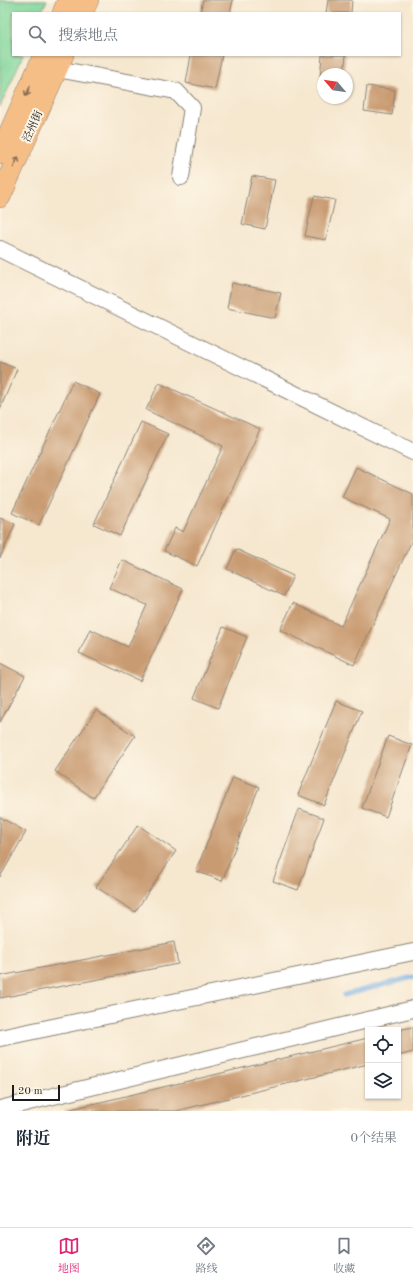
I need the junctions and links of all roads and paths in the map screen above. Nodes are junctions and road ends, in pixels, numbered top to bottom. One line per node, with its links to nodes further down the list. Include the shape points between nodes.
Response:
1 (68, 0): 3 (main road)
2 (88, 0): 4 (main road)
3 (62, 12)
4 (82, 12)
5 (55, 60): 6 (main road, 泾州街, one-way to 6); 7 (street, via 176,91 192,108); 8 (main road, 泾州街, one-way to 5)
6 (0, 154)
7 (180, 177)
8 (0, 197)
9 (0, 249): 10 (street)
10 (413, 452)
11 (413, 952): 13 (street)
12 (413, 1009): 14 (street)
13 (0, 1038)
14 (0, 1109)

